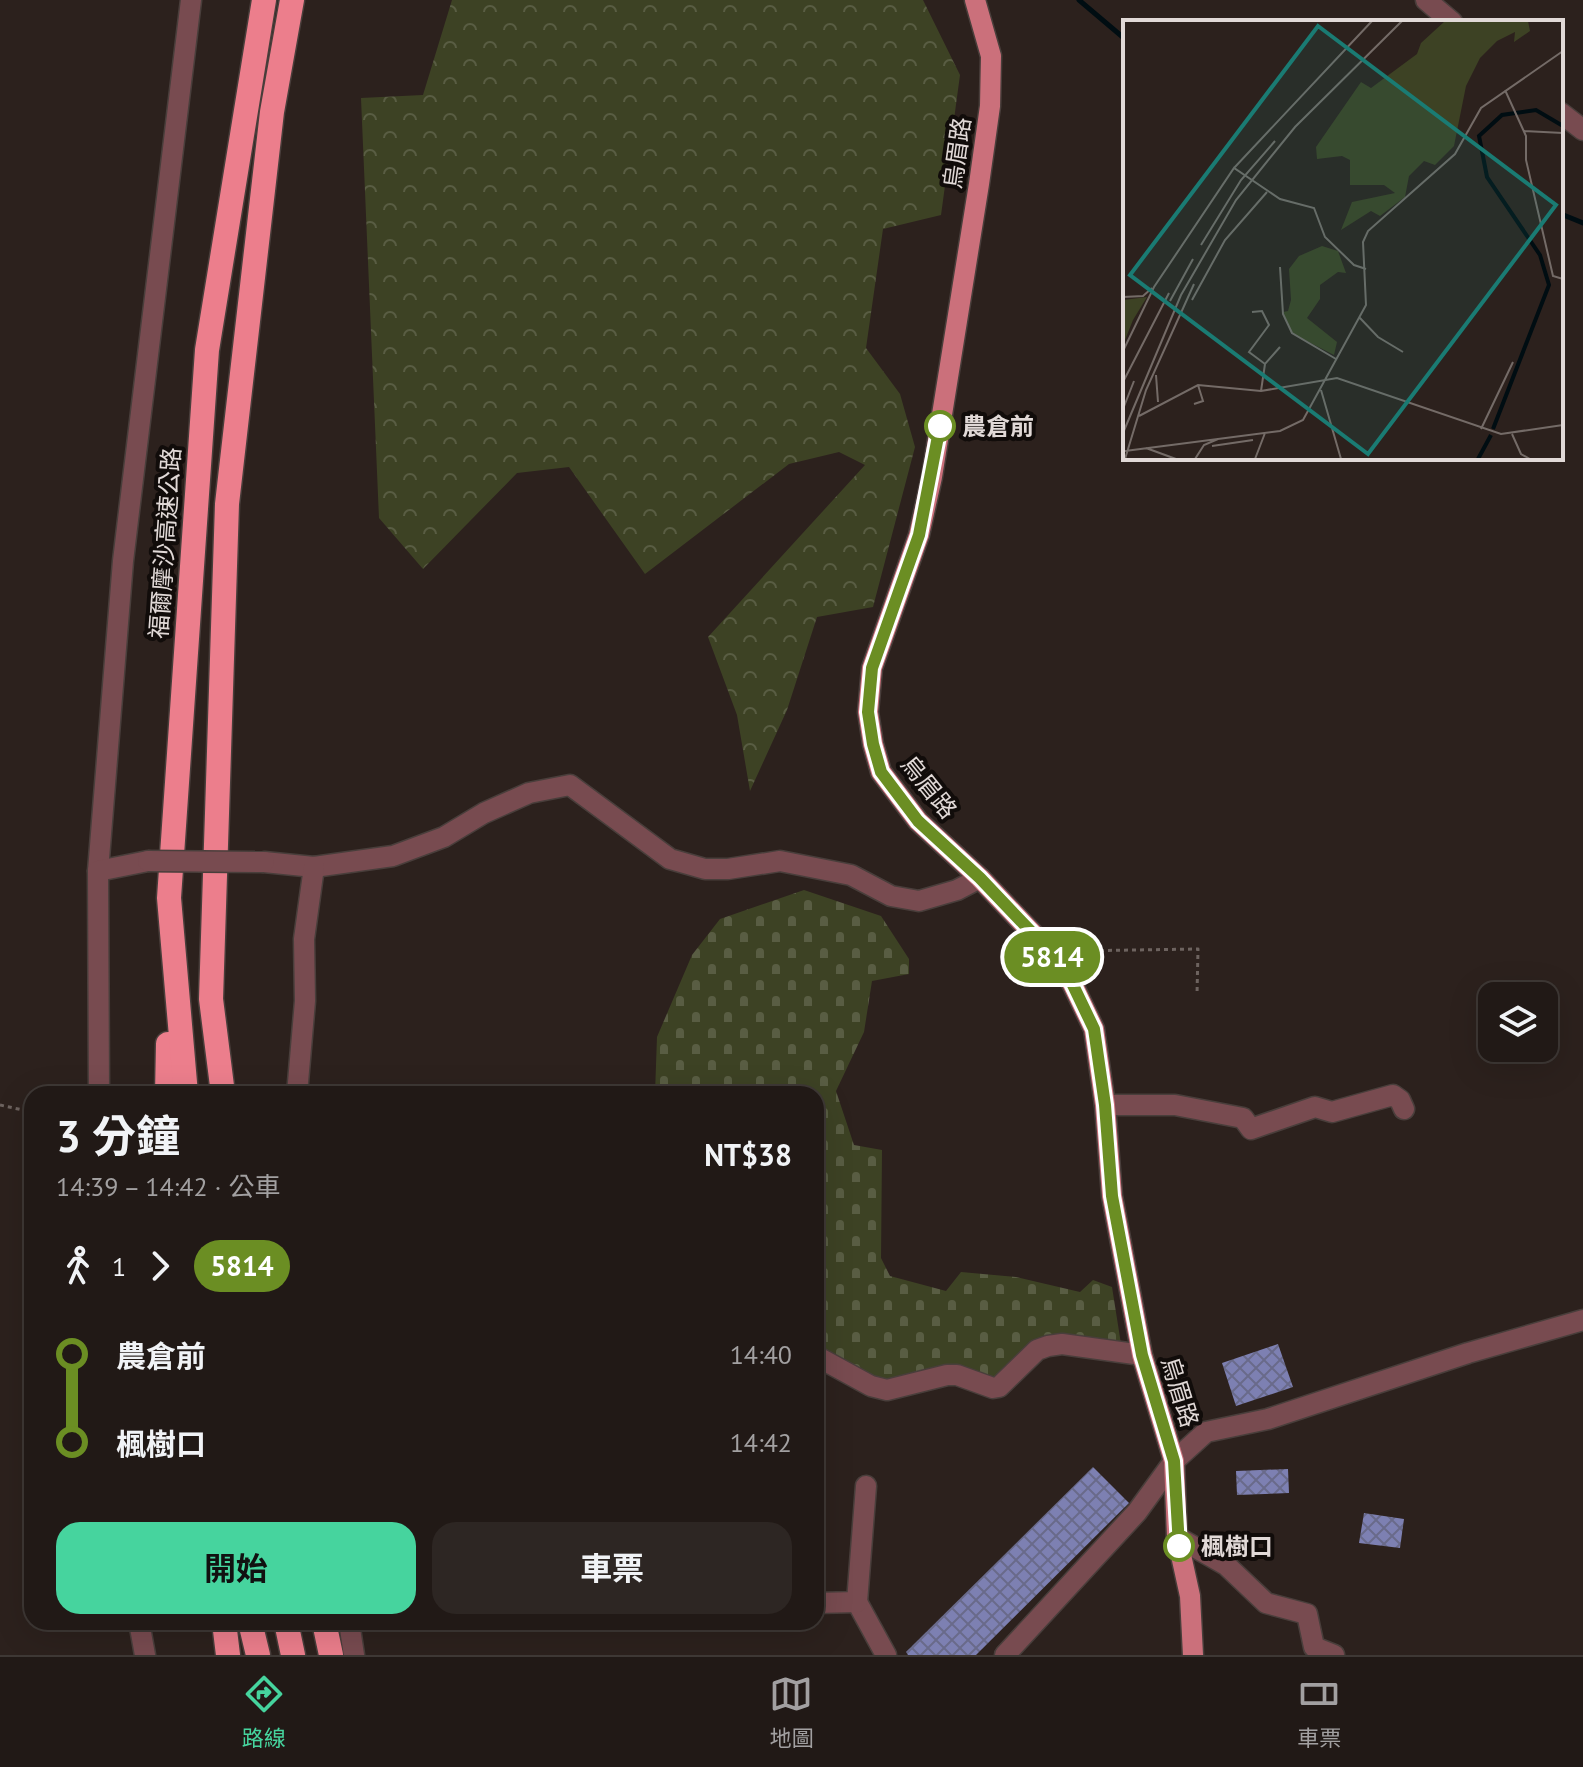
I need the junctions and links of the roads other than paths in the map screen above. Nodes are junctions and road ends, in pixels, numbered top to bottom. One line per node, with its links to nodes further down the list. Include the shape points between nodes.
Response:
1 (191, 0): 10 (street, via 123,561)
2 (264, 0): 12 (highway, 福爾摩沙高速公路, via 207,350)
3 (292, 0): 16 (highway, via 272,112 227,504 211,999)
4 (975, 0): 11 (main road, 烏眉路, via 991,56 979,184 932,477 919,535 872,668 868,712 881,772 918,821)
5 (1426, 0): 6 (street)
6 (1450, 20)
7 (1563, 115): 8 (street)
8 (1583, 130)
9 (314, 867): 10 (street, bridge, via 148,861); 11 (street, via 393,856 444,837 529,793 570,785 670,859 705,869 780,861 851,875 891,896 919,901); 17 (street, via 304,939)
10 (98, 871): 13 (street)
11 (980, 878): 18 (main road, 烏眉路, via 1072,983 1094,1029)
12 (169, 898): 14 (highway); 15 (highway, 福爾摩沙高速公路)
13 (99, 1086)
14 (167, 1086)
15 (185, 1086)
16 (222, 1086)
17 (298, 1086)
18 (1105, 1105): 19 (street, via 1175,1105 1243,1118 1251,1129 1315,1107 1332,1112 1393,1095); 21 (main road, 烏眉路, via 1112,1196)
19 (1404, 1109)
20 (1583, 1320): 23 (street, via 1268,1419 1206,1432)
21 (1142, 1355): 22 (street, via 1062,1344 1037,1350 999,1387 947,1375 887,1390); 23 (main road, 烏眉路)
22 (824, 1360)
23 (1174, 1461): 25 (main road, 烏眉路); 43 (street, 烏眉路, via 1137,1512)
24 (866, 1486): 26 (street)
25 (1177, 1537): 44 (main road, 烏眉路, via 1190,1596); 45 (street, via 1226,1565 1266,1603 1307,1614 1314,1647)
26 (857, 1602): 27 (street); 42 (street)
27 (824, 1603)
28 (138, 1630): 35 (street)
29 (140, 1630): 36 (street)
30 (225, 1630): 37 (highway)
31 (252, 1630): 38 (highway)
32 (288, 1630): 39 (highway)
33 (326, 1630): 40 (highway)
34 (350, 1630): 41 (street)
35 (134, 1655)
36 (145, 1655)
37 (228, 1655)
38 (258, 1655)
39 (293, 1655)
40 (331, 1655)
41 (354, 1655)
42 (886, 1655)
43 (1005, 1655)
44 (1193, 1655)
45 (1334, 1655)

